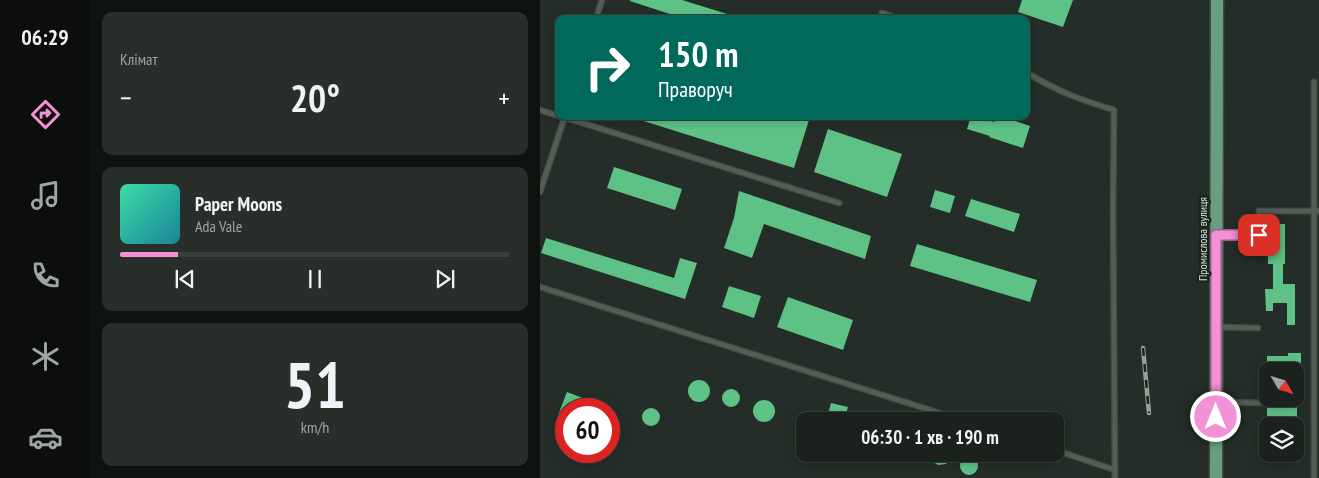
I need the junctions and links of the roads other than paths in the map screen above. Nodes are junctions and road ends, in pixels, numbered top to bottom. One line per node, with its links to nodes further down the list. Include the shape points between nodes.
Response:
1 (602, 0): 4 (lane)
2 (1217, 0): 15 (main road, Промислова вулиця)
3 (882, 13): 5 (lane)
4 (597, 15)
5 (888, 15)
6 (1030, 75): 24 (lane, via 1072,96 1114,110)
7 (1314, 82): 14 (lane)
8 (540, 110): 9 (lane)
9 (555, 114)
10 (561, 120): 12 (lane)
11 (575, 120): 13 (lane)
12 (540, 192)
13 (839, 203)
14 (1317, 211): 15 (lane, via 1259,212 1259,235); 19 (lane)
15 (1216, 235): 17 (main road, Промислова вулиця)
16 (540, 287): 22 (lane)
17 (1216, 327): 18 (lane); 20 (main road, Промислова вулиця)
18 (1258, 328)
19 (1316, 390): 27 (lane)
20 (1216, 402): 21 (lane); 26 (main road, Промислова вулиця)
21 (1259, 403)
22 (936, 412)
23 (1064, 453): 24 (lane)
24 (1115, 470): 25 (lane)
25 (1115, 478)
26 (1216, 478)
27 (1314, 478)

